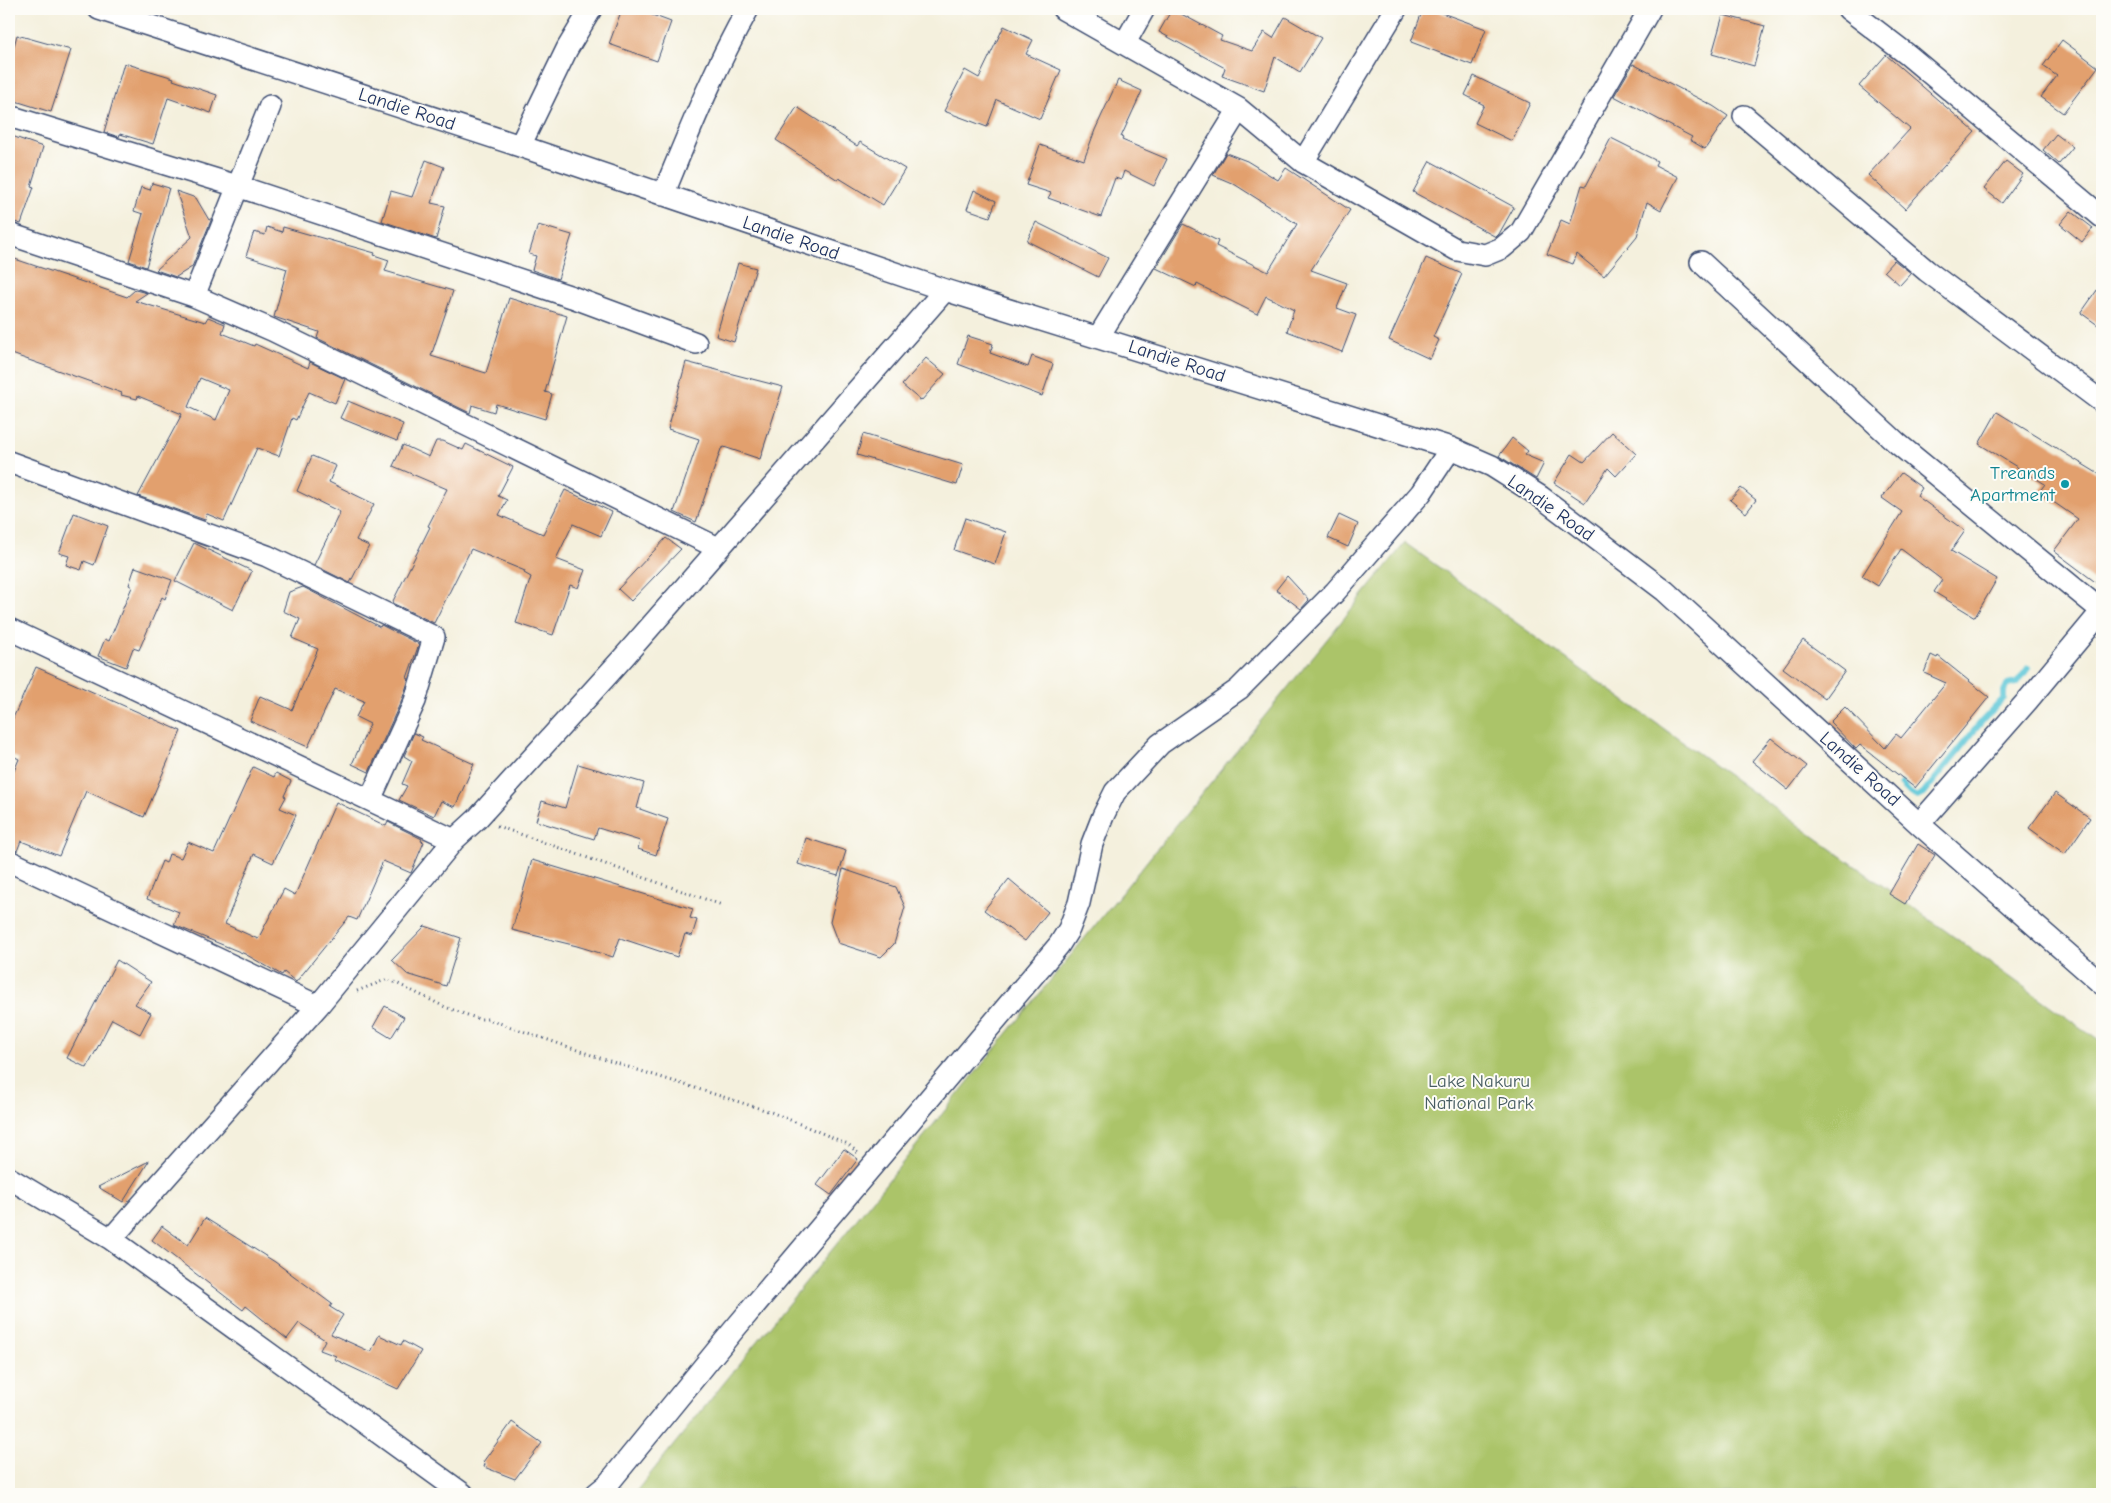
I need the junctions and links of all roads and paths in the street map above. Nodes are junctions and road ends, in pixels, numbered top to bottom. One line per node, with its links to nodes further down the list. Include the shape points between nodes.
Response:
1 (99, 9): 14 (street, Landie Road)
2 (591, 9): 14 (street, via 567,49)
3 (748, 9): 17 (street, via 708,87)
4 (1063, 9): 9 (street)
5 (1144, 9): 9 (street)
6 (1396, 9): 15 (street)
7 (1650, 9): 15 (street, via 1521,232 1502,248 1485,255 1457,250)
8 (1848, 9): 18 (street)
9 (1125, 43): 11 (street)
10 (270, 106): 16 (street)
11 (1239, 110): 15 (street); 23 (street)
12 (9, 116): 16 (street)
13 (1744, 116): 25 (street, via 1927,271)
14 (520, 146): 17 (street, Landie Road)
15 (1303, 162)
16 (237, 186): 22 (street); 24 (street, via 572,297)
17 (663, 195): 21 (street, Landie Road)
18 (2102, 217)
19 (9, 234): 22 (street)
20 (1701, 262): 32 (street, via 1897,443 2102,611)
21 (944, 290): 23 (street, Landie Road); 28 (street)
22 (194, 296): 28 (street, via 290,338)
23 (1099, 336): 26 (street, Landie Road)
24 (696, 343)
25 (2102, 401)
26 (1451, 448): 32 (street, Landie Road, via 1492,466 1541,497 1665,592); 39 (street, via 1421,493 1335,592 1239,689 1160,744 1115,792 1092,844 1079,904 1069,930)
27 (9, 462): 30 (street, via 267,556 434,637 415,701)
28 (718, 548): 31 (street)
29 (9, 629): 30 (street)
30 (370, 800): 33 (street)
31 (477, 819): 33 (street); 35 (path)
32 (1919, 824): 36 (street, Landie Road)
33 (454, 840): 38 (street)
34 (9, 861): 38 (street)
35 (722, 905)
36 (2102, 984)
37 (353, 993): 39 (path, via 388,979 445,1007 788,1119 848,1144)
38 (318, 1006): 41 (street)
39 (872, 1165): 43 (street, via 607,1485)
40 (9, 1178): 41 (street)
41 (111, 1239): 42 (street)
42 (463, 1494)
43 (596, 1494)

